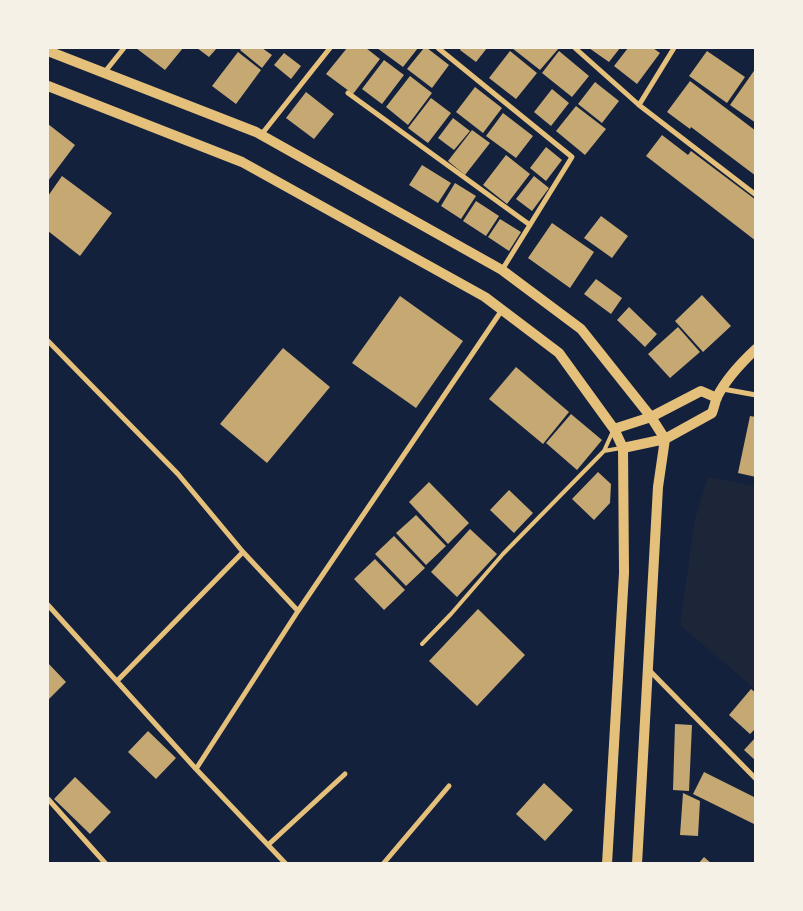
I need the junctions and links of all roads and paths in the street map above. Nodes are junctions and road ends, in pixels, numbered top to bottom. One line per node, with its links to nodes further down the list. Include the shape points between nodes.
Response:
1 (124, 48): 7 (street)
2 (330, 48): 11 (street)
3 (438, 48): 13 (street, via 572,157)
4 (575, 48): 10 (street)
5 (674, 48): 10 (street)
6 (48, 51): 7 (main road)
7 (104, 73): 11 (main road)
8 (48, 86): 15 (main road, via 242,162 485,297)
9 (348, 93): 13 (street)
10 (639, 105): 12 (street)
11 (260, 135): 14 (main road)
12 (756, 195)
13 (530, 225): 14 (street)
14 (502, 270): 21 (main road, via 581,329)
15 (502, 310): 22 (main road, via 559,353); 28 (street)
16 (48, 341): 26 (street, via 178,474)
17 (756, 349): 18 (main road, via 742,361)
18 (723, 388): 19 (street); 20 (main road)
19 (756, 395)
20 (717, 398): 21 (main road, via 701,391); 23 (main road, via 712,413)
21 (650, 417): 22 (main road); 23 (main road)
22 (614, 429): 24 (main road); 25 (lane)
23 (665, 439): 24 (main road); 30 (main road, via 658,487)
24 (623, 448): 25 (lane); 41 (main road, via 624,573)
25 (604, 451): 29 (lane, via 503,554)
26 (243, 552): 28 (street); 31 (street)
27 (48, 605): 31 (street)
28 (298, 612): 32 (street)
29 (422, 644)
30 (648, 670): 34 (street); 42 (main road)
31 (117, 681): 32 (street)
32 (196, 769): 37 (street)
33 (345, 774): 37 (street)
34 (756, 779)
35 (449, 786): 40 (street)
36 (48, 799): 38 (street)
37 (268, 845): 39 (street)
38 (106, 864)
39 (286, 864)
40 (383, 864)
41 (607, 864)
42 (637, 864)

